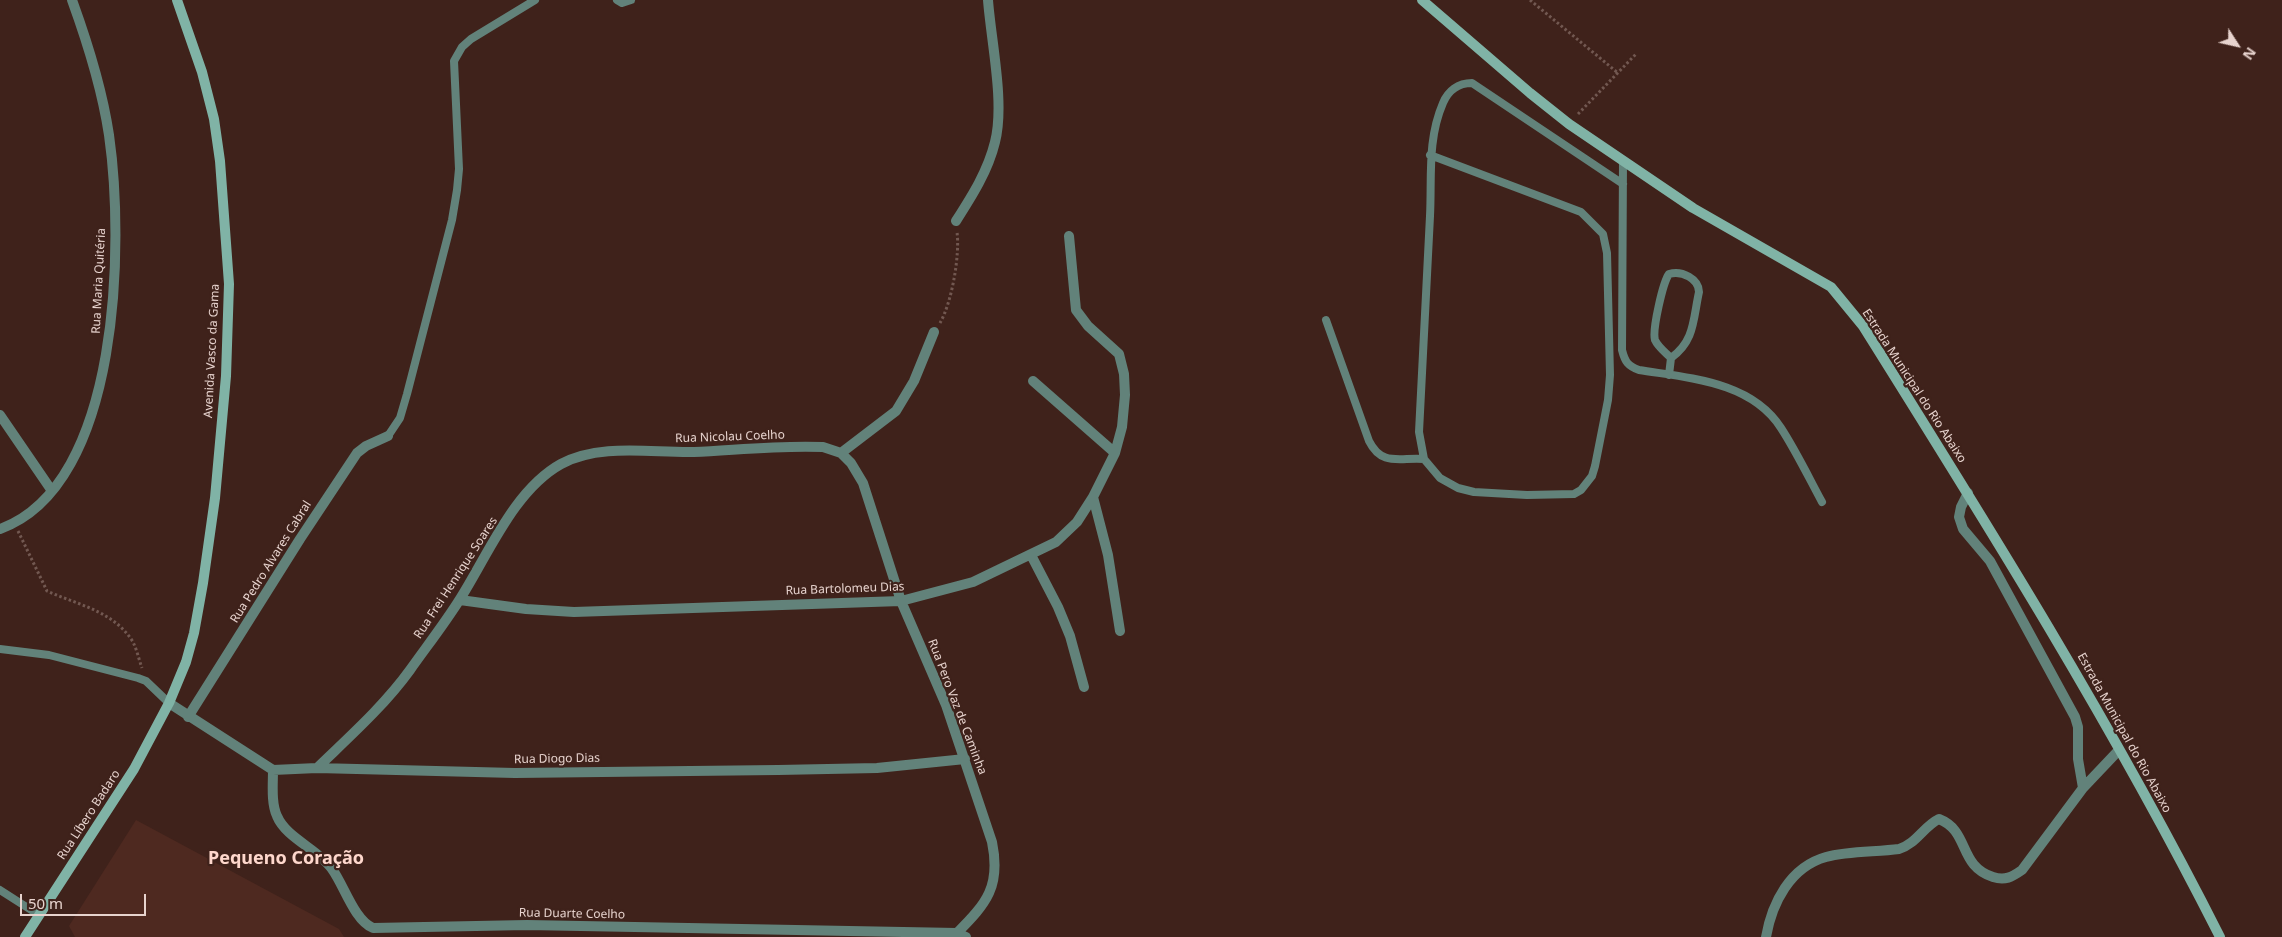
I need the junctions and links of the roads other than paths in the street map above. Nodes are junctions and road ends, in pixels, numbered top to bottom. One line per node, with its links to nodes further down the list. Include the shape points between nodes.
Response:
1 (72, 0): 24 (street, Rua Maria Quitéria, via 99,80 109,135 115,251 111,326 100,384 82,443)
2 (177, 0): 35 (street, Avenida Vasco da Gama, via 214,119 229,284 215,498 203,583 186,662)
3 (535, 0): 19 (lane, via 462,46 454,61 458,169 452,220 400,418)
4 (617, 0): 5 (lane, via 622,3)
5 (631, 0)
6 (988, 0): 11 (street, via 998,114 995,141 977,188)
7 (1422, 0): 9 (street, Estrada Municipal do Rio Abaixo, via 1530,93)
8 (1430, 155): 10 (lane, via 1442,104 1459,85 1472,83); 23 (lane, via 1419,432); 23 (lane, via 1581,212 1603,234 1607,253 1610,375 1595,466 1586,485 1574,494 1474,492 1440,478)
9 (1623, 161): 10 (lane); 25 (street, Estrada Municipal do Rio Abaixo, via 1693,208 1832,288 1863,326)
10 (1623, 184): 16 (lane, via 1624,360 1639,370)
11 (956, 221)
12 (1069, 236): 20 (street, Rua Bartolomeu Dias, via 1076,310 1088,326 1119,354 1124,374 1122,427)
13 (1326, 320): 23 (lane, via 1376,454 1396,460)
14 (934, 332): 21 (street, via 914,381 896,411)
15 (1671, 358): 15 (lane, via 1689,340 1699,292 1696,281 1673,272 1664,284 1654,335 1659,347); 16 (lane)
16 (1669, 375): 27 (lane, via 1718,385 1756,402 1781,427)
17 (1033, 381): 20 (street)
18 (0, 415): 24 (street)
19 (388, 436): 36 (street, Rua Pedro Alvares Cabral, via 357,453)
20 (1115, 452): 26 (street, Rua Bartolomeu Dias)
21 (841, 453): 22 (street, Rua Nicolau Coelho, via 806,446); 31 (street, Rua Pero Vaz de Caminha, via 863,483)
22 (582, 455): 30 (street, Rua Frei Henrique Soares, via 541,478 523,498)
23 (1424, 460)
24 (52, 491): 28 (street, Rua Maria Quitéria, via 35,509)
25 (1968, 494): 37 (street, Estrada Municipal do Rio Abaixo, via 2062,646); 41 (street, via 1959,517 1963,529 1990,561 2075,717)
26 (1093, 497): 29 (street, Rua Bartolomeu Dias, via 1077,522 1056,542); 32 (street, via 1108,555)
27 (1822, 502)
28 (0, 528)
29 (1031, 555): 31 (street, Rua Bartolomeu Dias, via 973,582); 34 (street, via 1058,606)
30 (460, 600): 31 (street, Rua Bartolomeu Dias, via 574,612); 39 (street, Rua Frei Henrique Soares, via 409,672)
31 (901, 600): 38 (street, Rua Pero Vaz de Caminha)
32 (1120, 631)
33 (0, 649): 35 (lane, via 49,656 146,681)
34 (1084, 687)
35 (169, 703): 36 (street); 43 (street, Rua Líbero Badaro, via 134,768)
36 (188, 717): 40 (street)
37 (2119, 750): 41 (street); 47 (street, Estrada Municipal do Rio Abaixo)
38 (965, 759): 39 (street, Rua Diogo Dias, via 877,768 778,770 515,773); 44 (street, Rua Pero Vaz de Caminha, via 996,862 989,896)
39 (317, 768): 40 (street, Rua Diogo Dias)
40 (273, 770): 44 (street, Rua Duarte Coelho, via 276,815 282,825 324,859 361,920 373,928 527,925)
41 (2083, 788): 46 (street, via 2022,870 2010,878 1998,879 1981,873 1969,859 1956,831 1939,819 1899,849 1827,856 1800,870 1776,901)
42 (0, 890): 43 (lane)
43 (39, 915): 45 (street, Rua Líbero Badaro)
44 (961, 935)
45 (25, 937)
46 (1766, 937)
47 (2220, 937)

